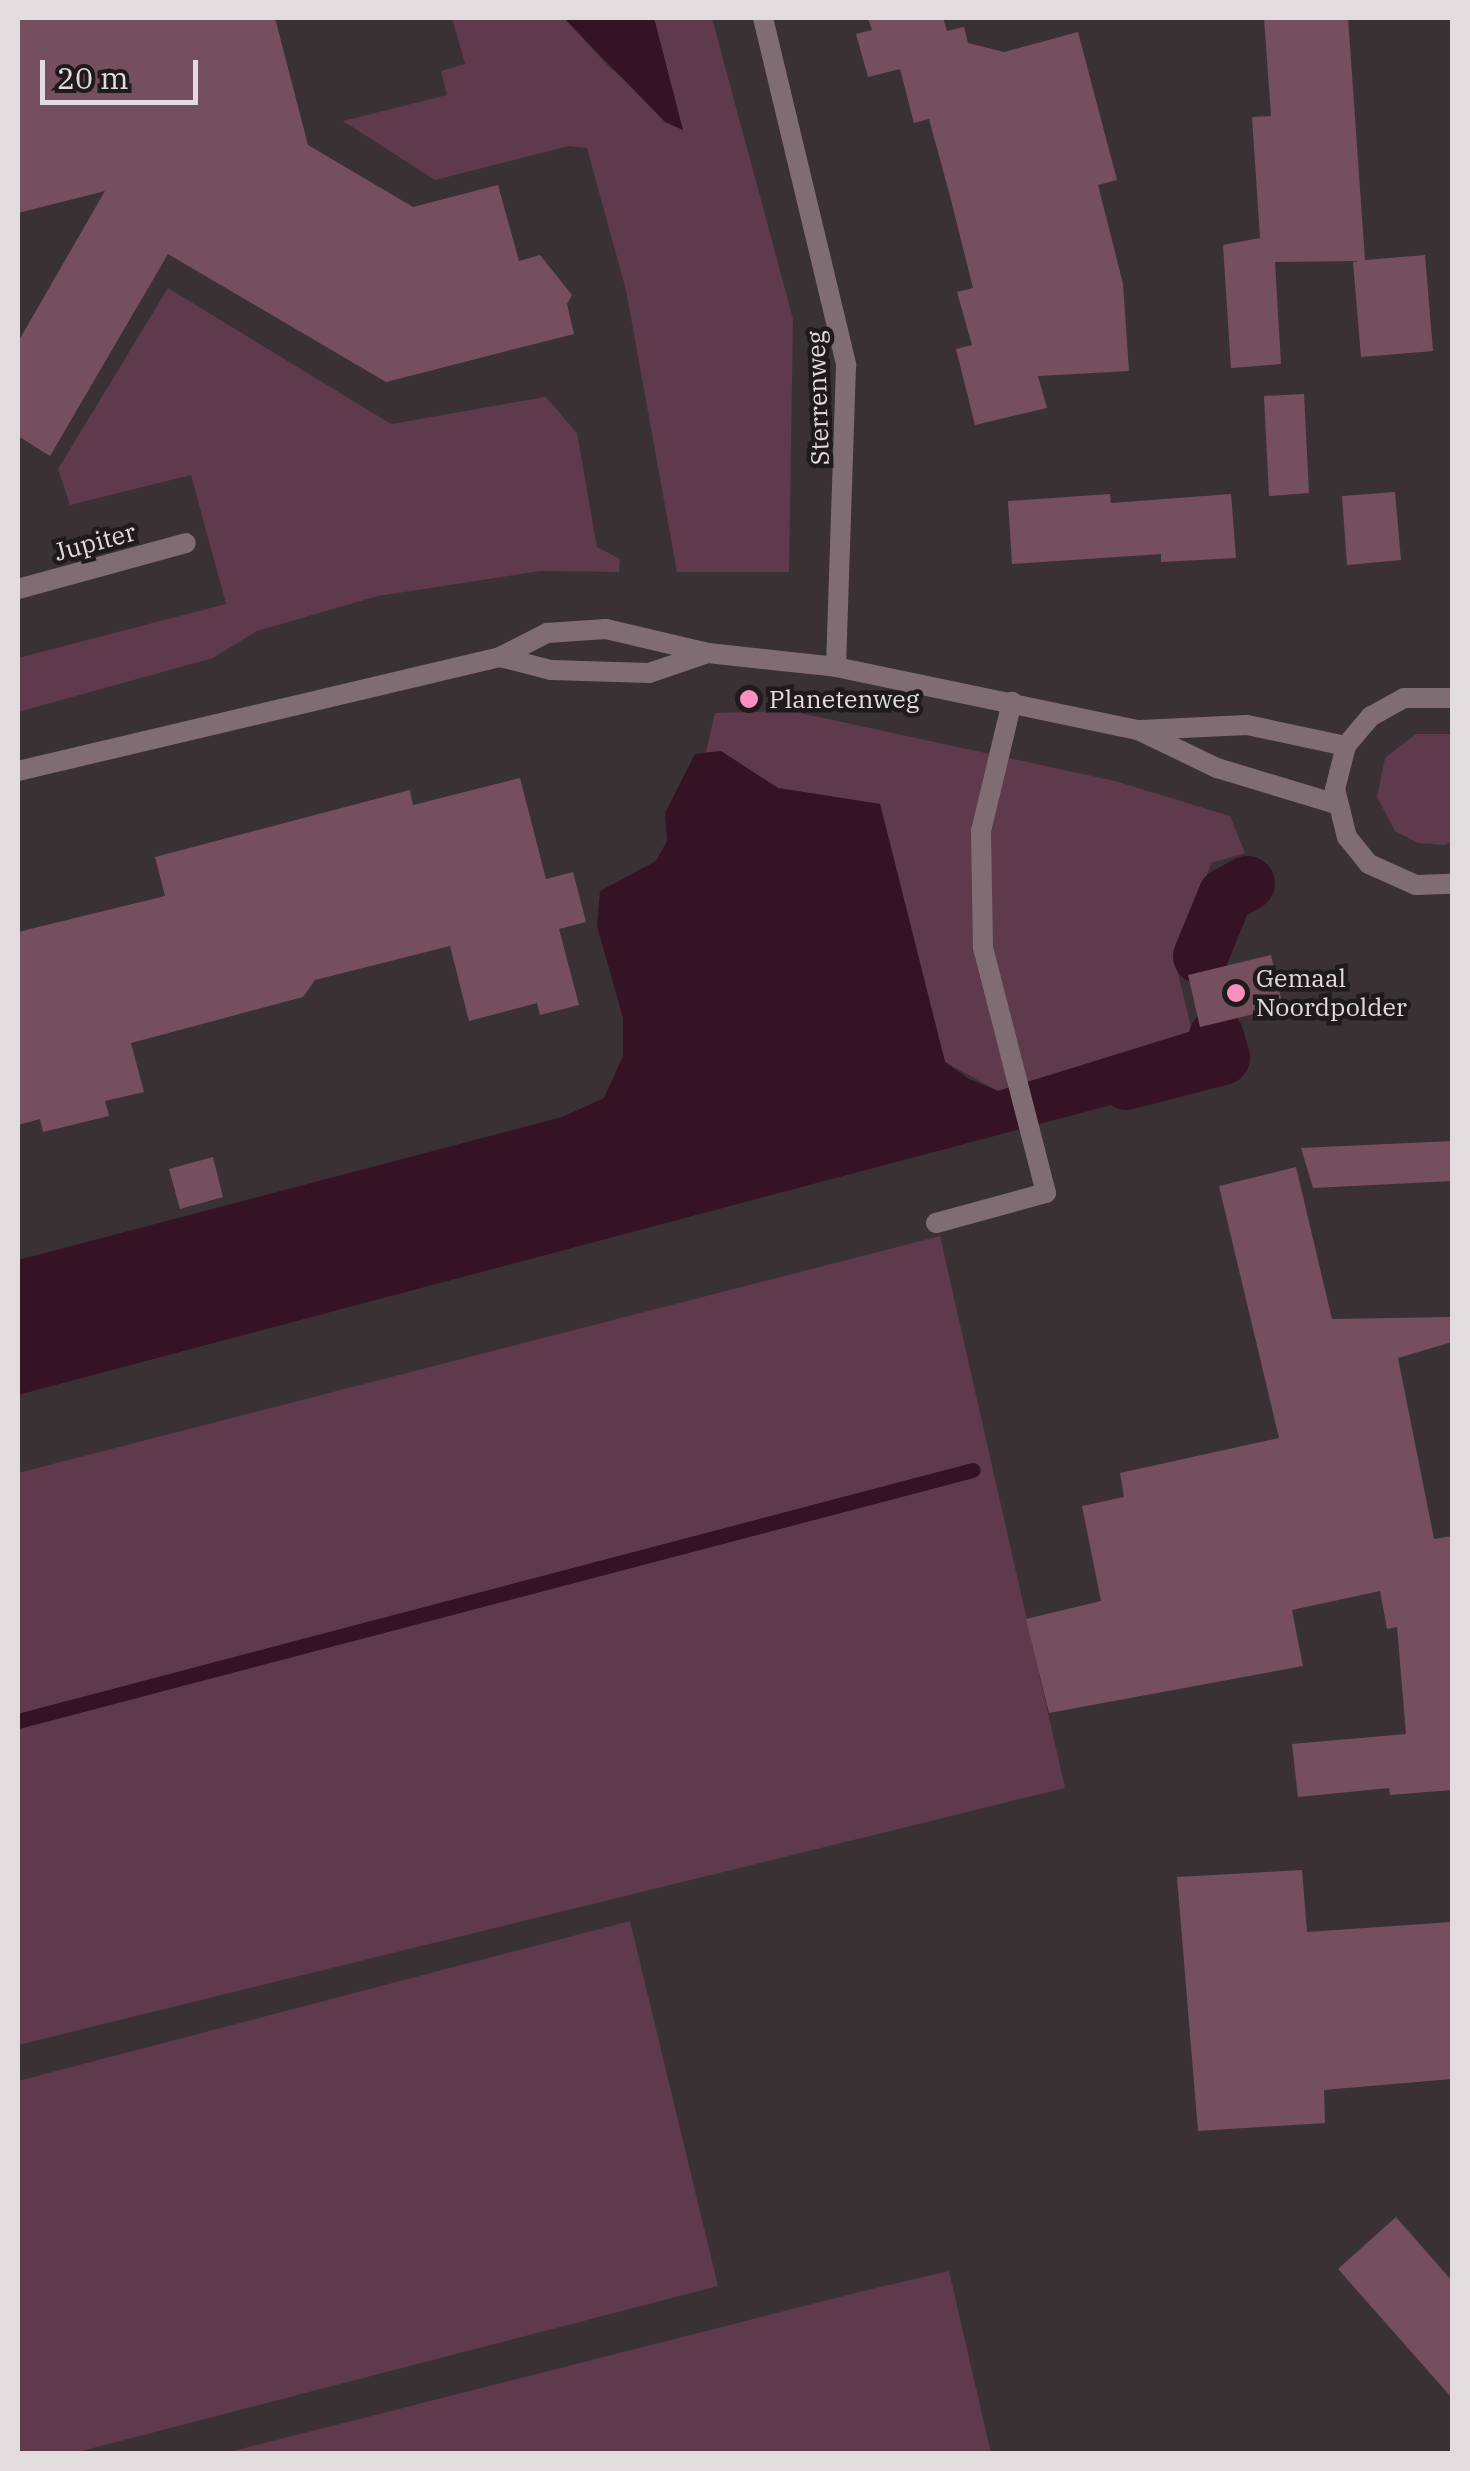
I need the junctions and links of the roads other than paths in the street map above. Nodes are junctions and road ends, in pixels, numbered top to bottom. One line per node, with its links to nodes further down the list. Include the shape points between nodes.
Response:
1 (763, 18): 6 (street, Sterrenweg, via 846,365)
2 (186, 544): 3 (street, Jupiter)
3 (18, 588)
4 (708, 653): 5 (street, via 650,673 551,670); 5 (street, via 606,629 547,633); 6 (street)
5 (500, 657): 11 (street)
6 (836, 667): 8 (street)
7 (1452, 698): 10 (street, via 1423,695 1387,706)
8 (1012, 702): 9 (street); 14 (street, via 981,831 983,946 1046,1193)
9 (1138, 730): 10 (street, via 1247,725); 12 (street, via 1217,768)
10 (1346, 746): 12 (street)
11 (18, 771)
12 (1336, 804): 13 (street, via 1347,837 1369,864 1416,886)
13 (1452, 886)
14 (936, 1223)

